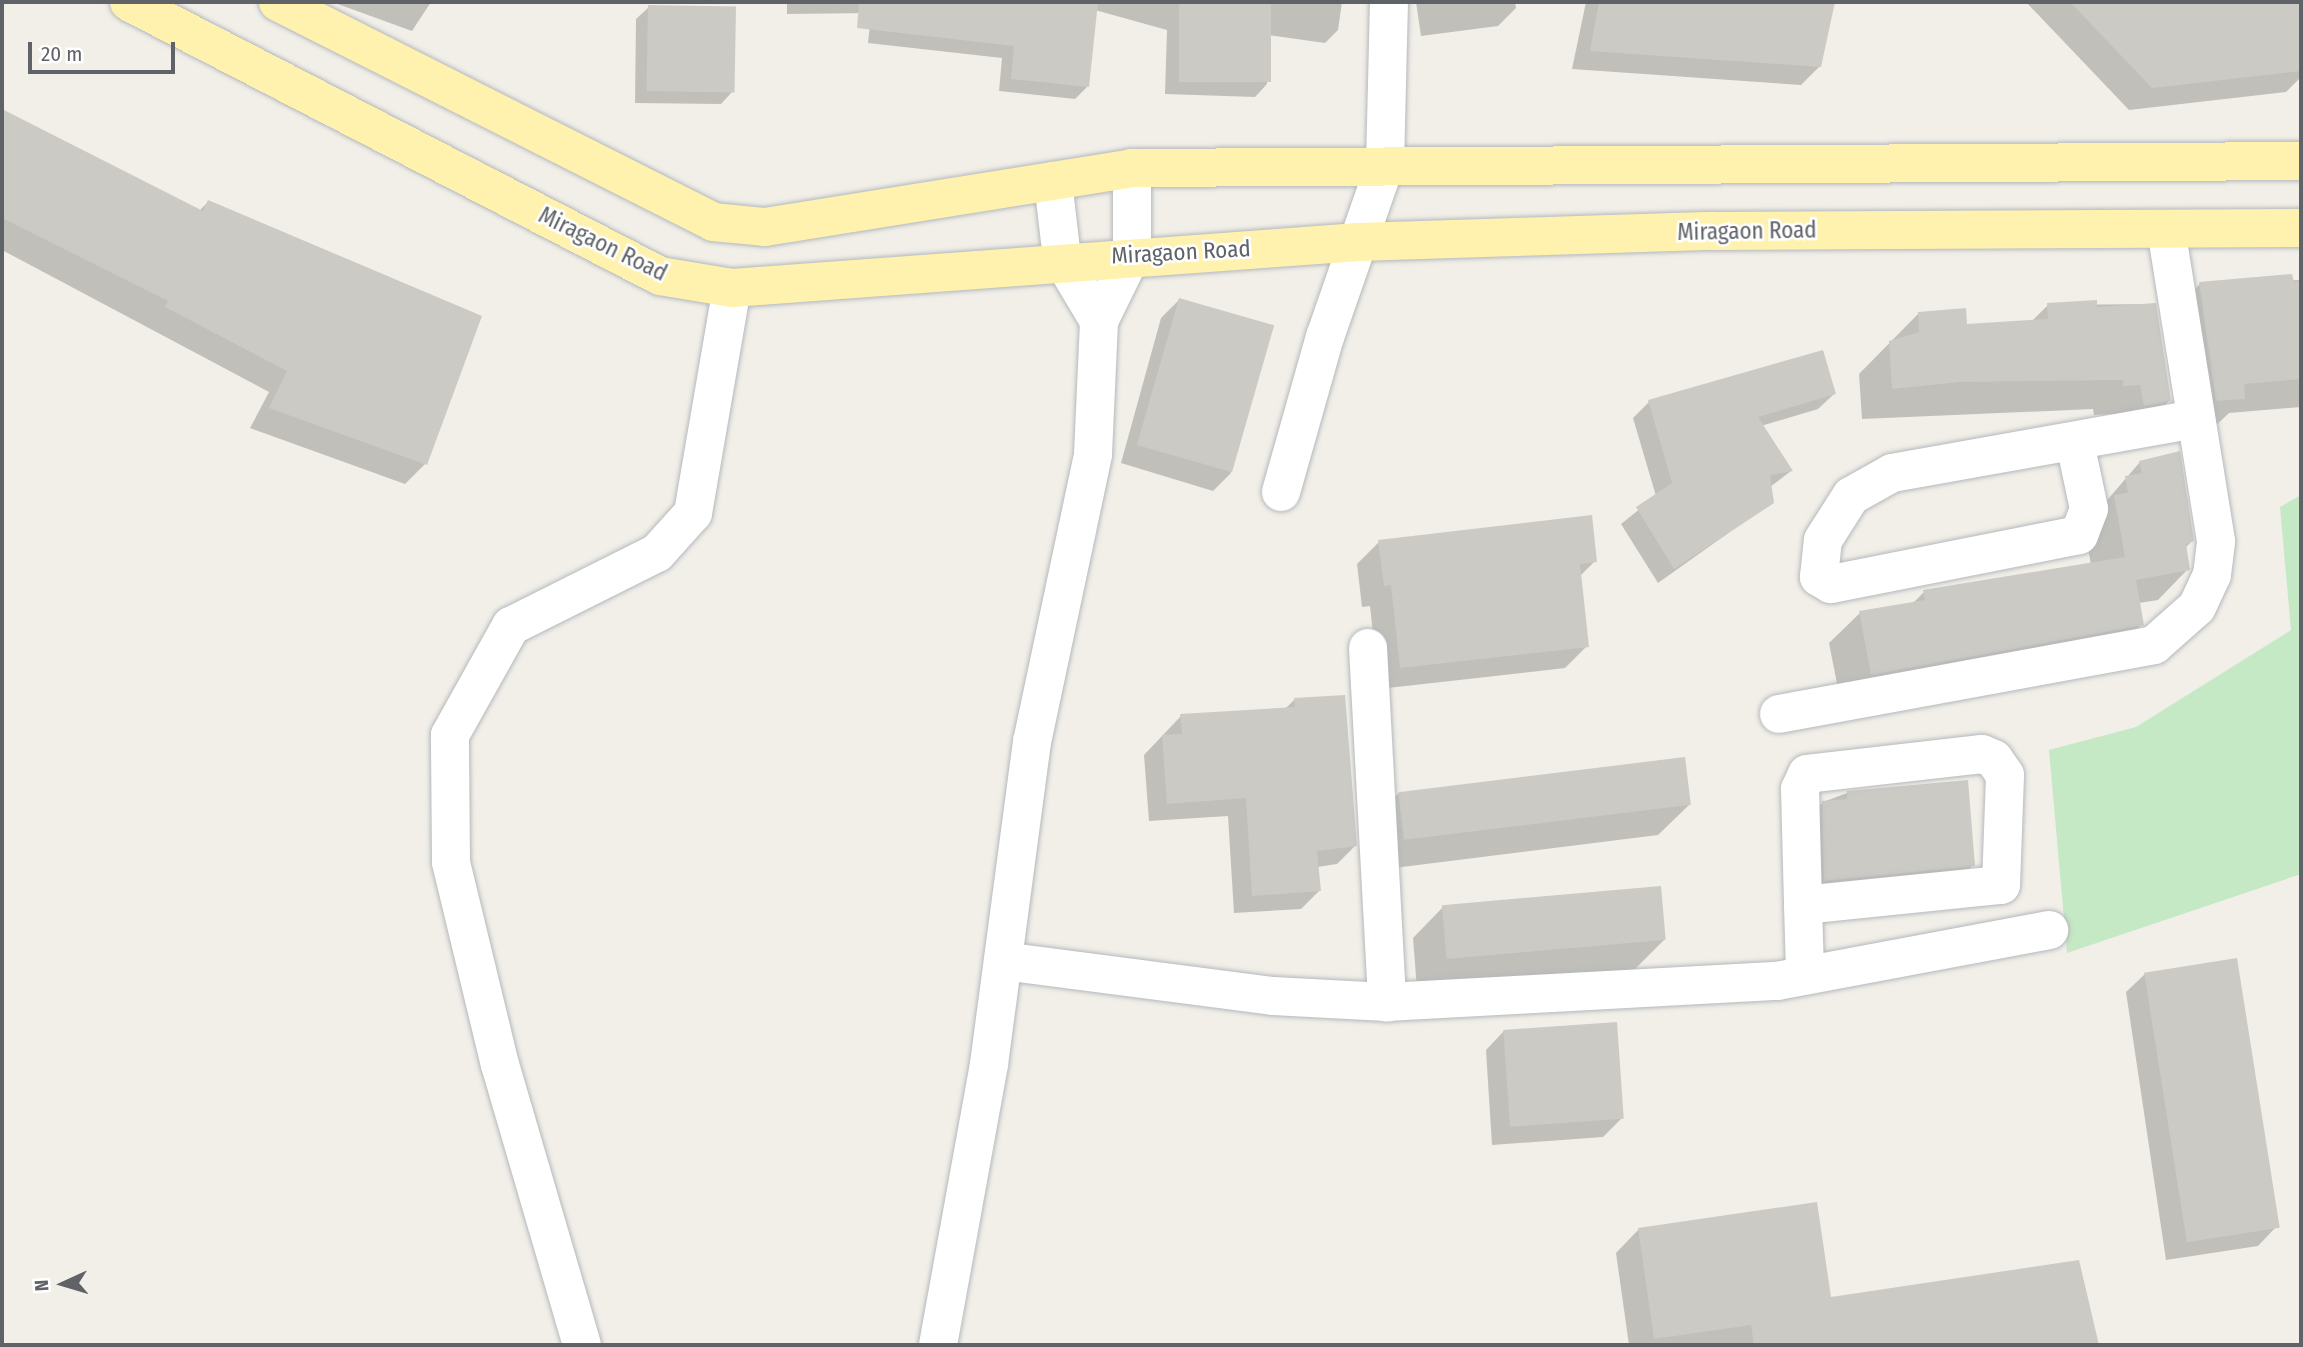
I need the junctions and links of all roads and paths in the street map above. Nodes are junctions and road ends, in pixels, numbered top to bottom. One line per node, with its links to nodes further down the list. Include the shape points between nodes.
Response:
1 (129, 2): 13 (main road, Miragaon Road, via 660,276)
2 (278, 2): 7 (main road, via 713,222 765,227)
3 (1389, 2): 5 (street)
4 (2301, 161): 5 (main road)
5 (1385, 165): 6 (main road); 10 (street)
6 (1132, 168): 7 (main road); 11 (street)
7 (1053, 181): 12 (street)
8 (2301, 228): 9 (main road, Miragaon Road)
9 (2166, 229): 10 (main road, Miragaon Road, via 1713,231); 15 (street)
10 (1358, 242): 11 (main road, Miragaon Road); 17 (street)
11 (1132, 254): 12 (main road, Miragaon Road); 14 (street)
12 (1062, 260): 13 (main road, Miragaon Road); 14 (street)
13 (732, 288): 25 (street, via 693,513 657,553 511,626 450,735 451,862 500,1065)
14 (1099, 321): 22 (street, via 1093,454 1032,742)
15 (2195, 419): 16 (street); 19 (street, via 2216,541 2212,575 2175,631 2154,645)
16 (2075, 443): 16 (street, via 1892,472 1852,496 1823,540 1819,577 1831,584 2079,535 2089,509)
17 (1281, 492)
18 (1368, 648): 24 (street)
19 (1779, 714)
20 (1803, 905): 20 (street, via 1800,789 1807,774 1982,754 1994,759 2005,775 2001,885); 23 (street)
21 (2049, 930): 23 (street)
22 (1003, 961): 24 (street, via 1273,996); 26 (street)
23 (1805, 974): 24 (street)
24 (1387, 1002)
25 (582, 1345)
26 (938, 1345)

